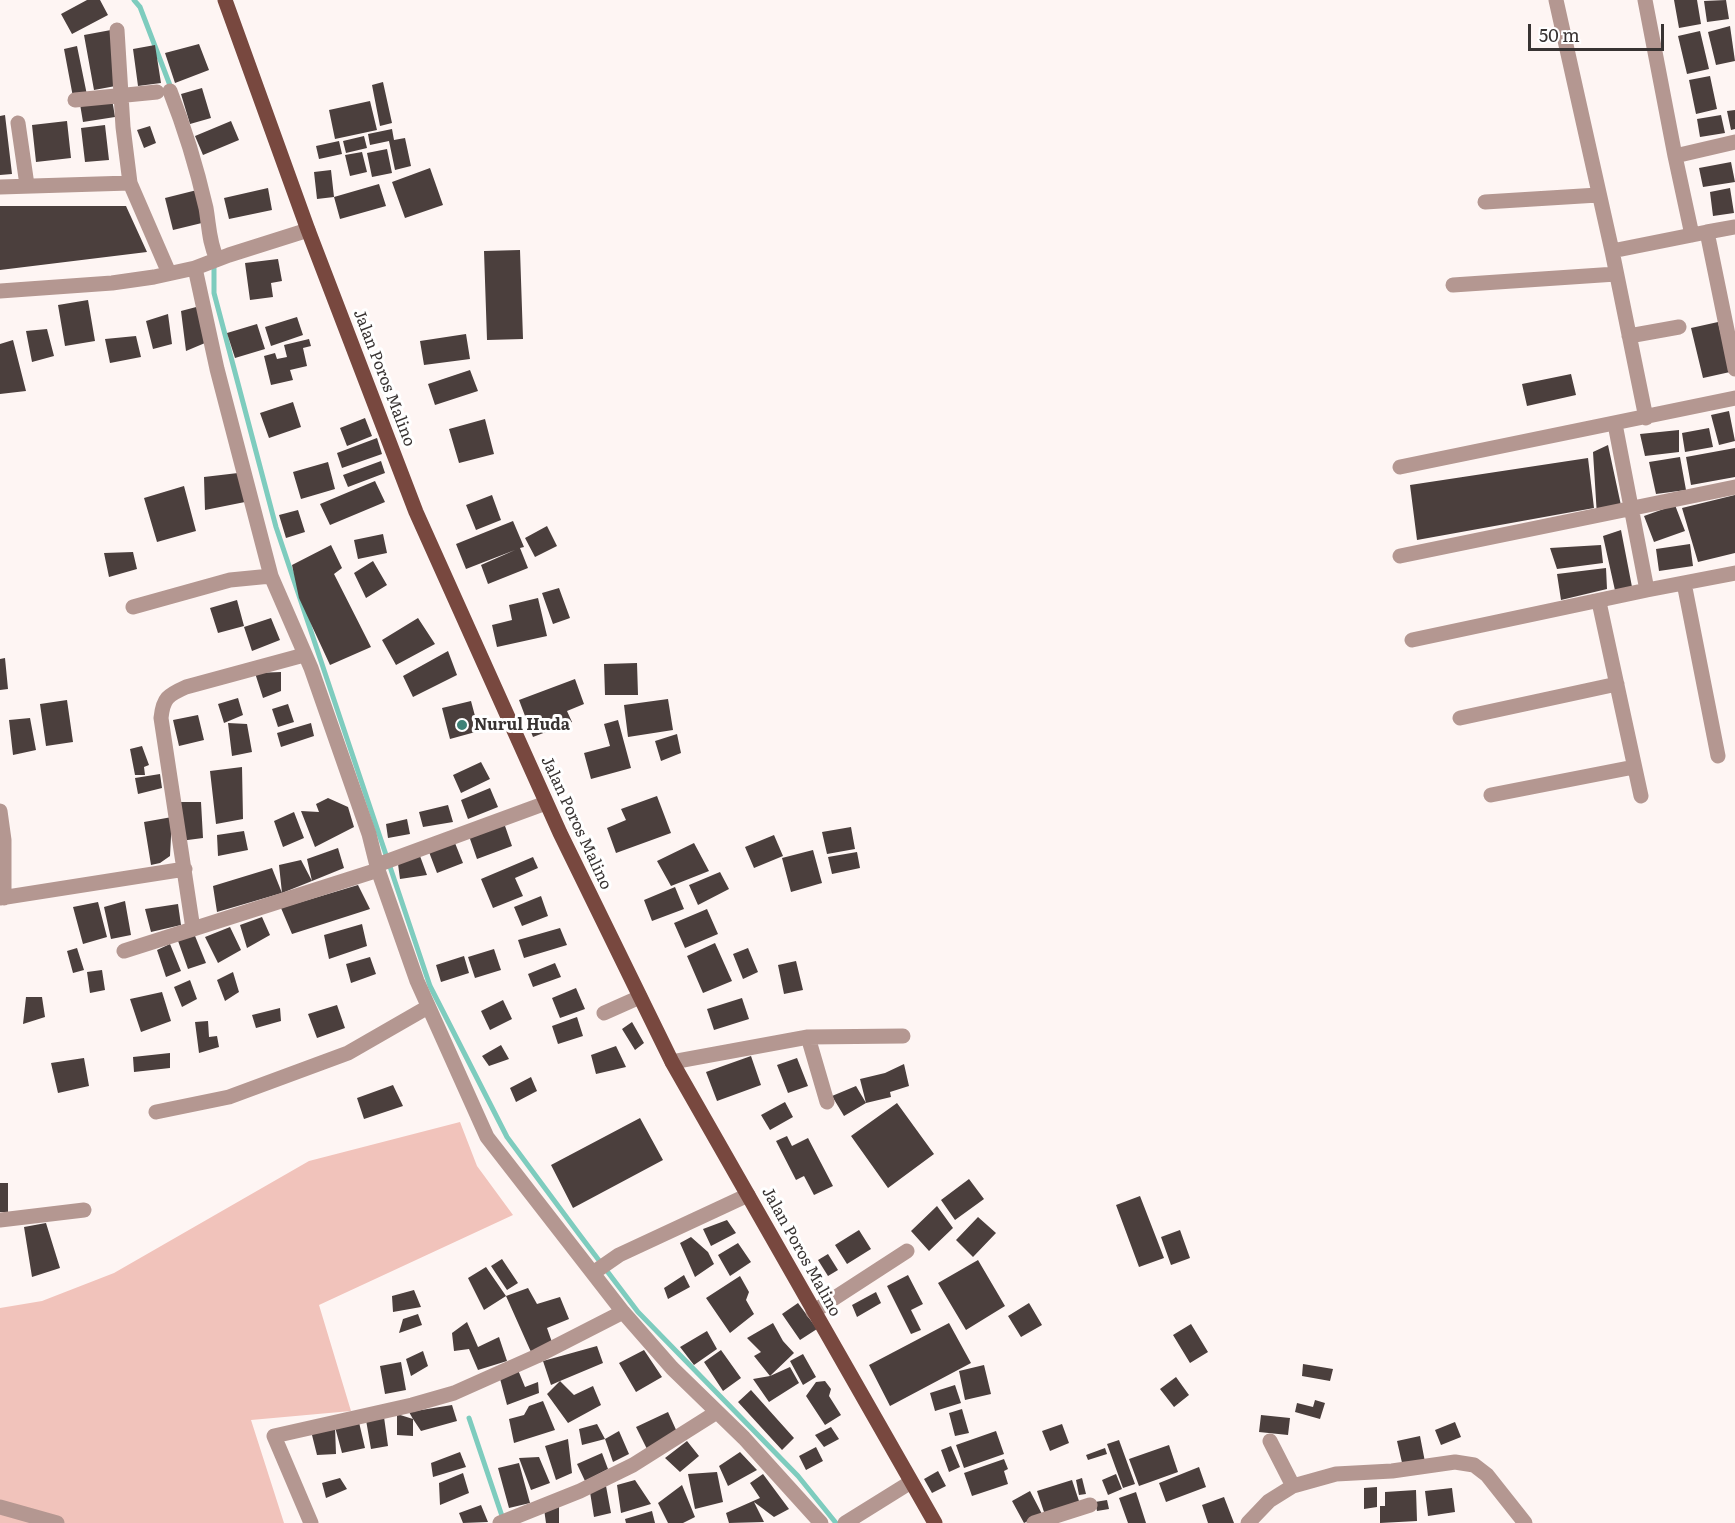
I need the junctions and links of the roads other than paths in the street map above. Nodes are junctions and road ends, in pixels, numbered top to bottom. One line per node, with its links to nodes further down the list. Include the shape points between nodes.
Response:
1 (225, 0): 16 (main road, Jalan Poros Malino)
2 (1556, 0): 13 (street)
3 (1645, 0): 9 (street)
4 (117, 30): 5 (street)
5 (123, 96): 6 (street); 10 (street); 19 (street, via 163,91 189,144)
6 (75, 100)
7 (18, 123): 11 (street)
8 (1735, 142): 9 (street)
9 (1675, 156): 17 (street)
10 (130, 183): 11 (street); 20 (street)
11 (27, 185): 12 (street)
12 (0, 187)
13 (1598, 195): 14 (street); 18 (street)
14 (1485, 202)
15 (1735, 226): 17 (street)
16 (308, 230): 19 (street); 48 (main road, Jalan Poros Malino, via 416,512)
17 (1700, 233): 18 (street); 26 (street)
18 (1612, 251): 21 (street)
19 (208, 263): 20 (street); 35 (street, via 217,369)
20 (169, 273): 23 (street, via 112,283)
21 (1616, 274): 22 (street); 25 (street)
22 (1453, 285)
23 (0, 291)
24 (1679, 327): 25 (street)
25 (1629, 336): 28 (street)
26 (1735, 369)
27 (1735, 398): 28 (street)
28 (1646, 418): 29 (street)
29 (1615, 424): 30 (street); 32 (street)
30 (1400, 467)
31 (1735, 487): 32 (street)
32 (1631, 507): 33 (street); 37 (street)
33 (1400, 556)
34 (1735, 573): 36 (street)
35 (271, 576): 39 (street, via 230,580); 41 (street)
36 (1684, 583): 37 (street); 44 (street)
37 (1647, 590): 38 (street)
38 (1599, 602): 40 (street); 42 (street)
39 (133, 607)
40 (1412, 640)
41 (304, 655): 50 (street, via 369,834); 51 (street, via 167,695 161,718)
42 (1617, 684): 43 (street); 45 (street)
43 (1460, 718)
44 (1718, 756)
45 (1634, 767): 46 (street); 47 (street)
46 (1491, 795)
47 (1641, 796)
48 (546, 803): 50 (street); 55 (main road, Jalan Poros Malino)
49 (0, 811): 52 (street, via 4,840)
50 (377, 868): 53 (street); 56 (street)
51 (185, 869): 52 (street); 53 (street)
52 (2, 898)
53 (193, 929): 54 (street)
54 (124, 951)
55 (640, 997): 57 (street); 60 (main road, Jalan Poros Malino)
56 (428, 1007): 62 (street, via 348,1053 229,1097); 67 (street, via 487,1137)
57 (604, 1013)
58 (903, 1036): 59 (street)
59 (808, 1037): 60 (street); 61 (street)
60 (672, 1062): 63 (main road, Jalan Poros Malino)
61 (827, 1102)
62 (156, 1112)
63 (748, 1195): 67 (street, via 620,1255); 69 (main road, Jalan Poros Malino)
64 (84, 1210): 65 (street)
65 (0, 1220)
66 (907, 1251): 69 (street)
67 (597, 1270): 68 (street)
68 (623, 1312): 70 (street); 77 (street, via 454,1393 274,1436)
69 (813, 1312): 72 (main road, Jalan Poros Malino)
70 (717, 1412): 78 (street, via 633,1465); 79 (street)
71 (1270, 1441): 73 (street)
72 (911, 1482): 80 (street); 81 (main road, Jalan Poros Malino)
73 (1293, 1486): 83 (street, via 1269,1501); 84 (street, via 1336,1474 1455,1462 1474,1465 1487,1475)
74 (1090, 1506): 82 (street)
75 (0, 1507): 76 (street)
76 (57, 1523)
77 (311, 1523)
78 (500, 1523)
79 (821, 1523)
80 (844, 1523)
81 (935, 1523)
82 (1034, 1523)
83 (1248, 1523)
84 (1525, 1523)

